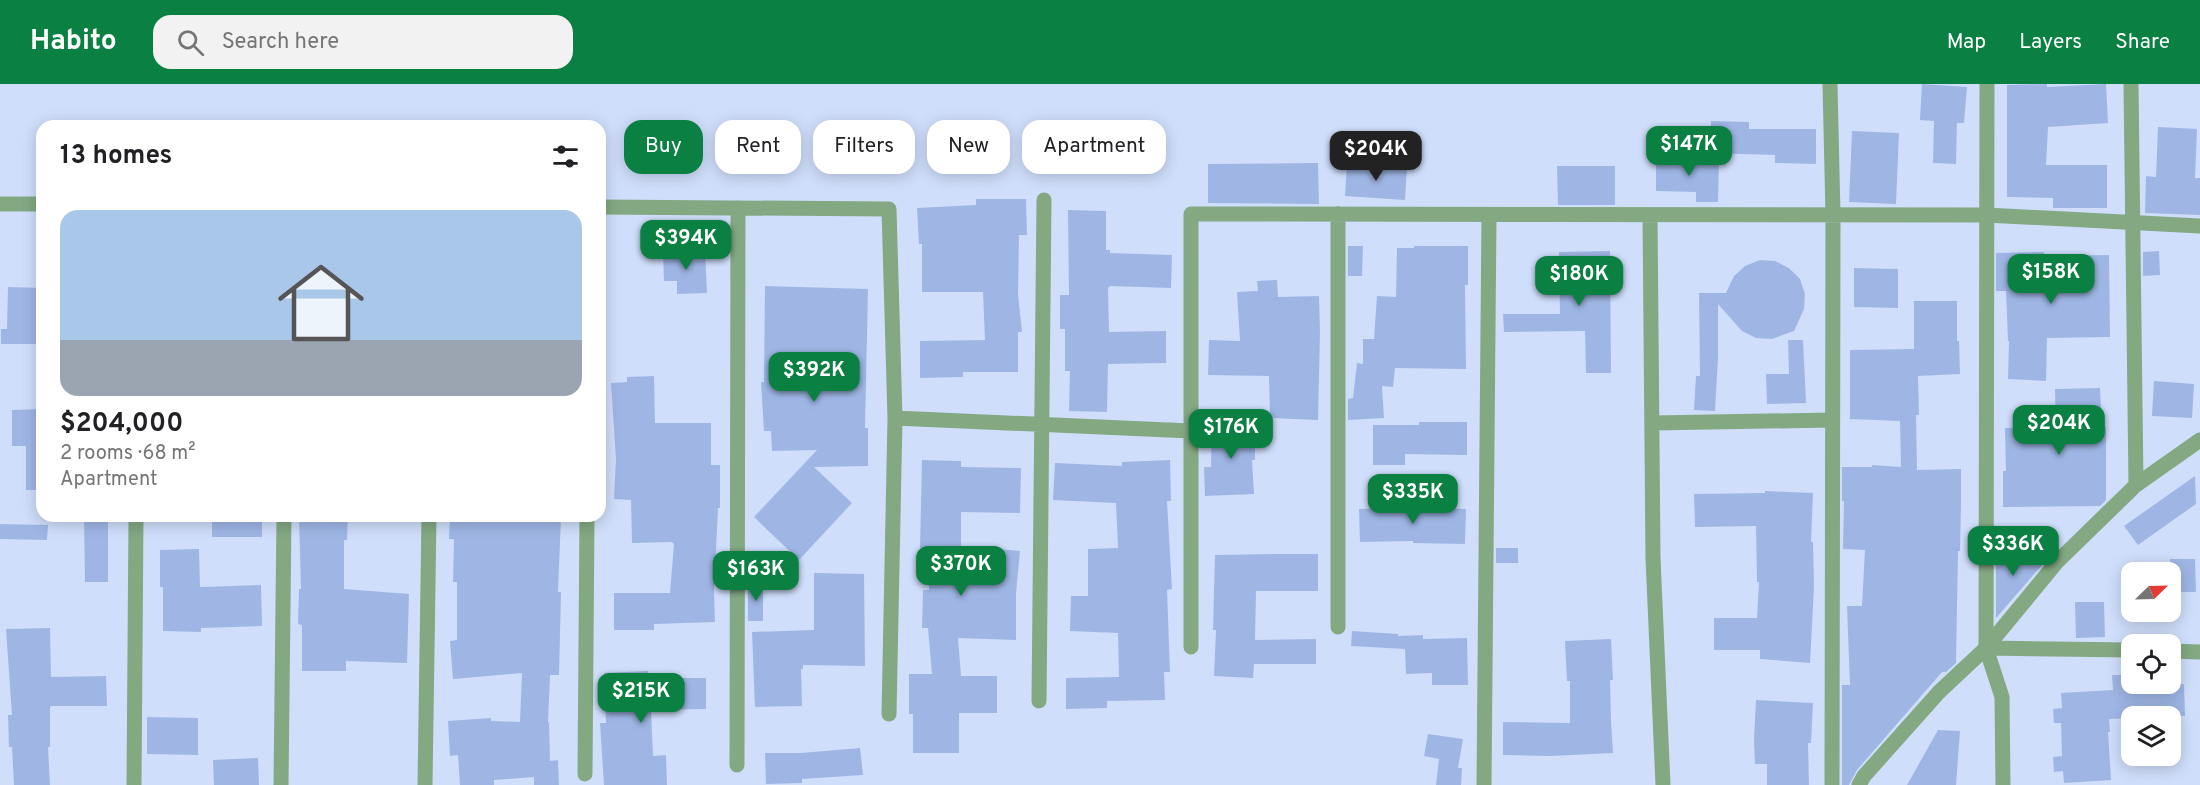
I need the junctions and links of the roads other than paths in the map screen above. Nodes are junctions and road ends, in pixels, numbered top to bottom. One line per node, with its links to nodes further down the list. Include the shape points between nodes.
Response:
1 (1830, 84): 12 (street)
2 (1987, 84): 13 (street)
3 (2132, 84): 14 (street)
4 (1044, 200): 19 (street)
5 (0, 204): 6 (street)
6 (36, 204)
7 (606, 207): 8 (street)
8 (738, 208): 16 (street, via 888,208); 35 (street)
9 (1338, 214): 10 (street); 20 (street, via 1191,214); 27 (street)
10 (1489, 214): 11 (street); 40 (street)
11 (1650, 215): 12 (street); 18 (street)
12 (1833, 215): 13 (street); 17 (street)
13 (1986, 215): 14 (street); 29 (street)
14 (2132, 224): 15 (street); 22 (street)
15 (2200, 226)
16 (895, 418): 19 (street); 34 (street)
17 (1832, 420): 18 (street); 42 (street)
18 (1653, 423): 41 (street, via 1653,569)
19 (1042, 424): 20 (street); 33 (street)
20 (1191, 431): 28 (street)
21 (2200, 440): 22 (street)
22 (2136, 485): 29 (street, via 2057,562)
23 (136, 522): 37 (street)
24 (284, 522): 38 (street)
25 (429, 522): 39 (street)
26 (587, 522): 36 (street)
27 (1338, 627)
28 (1191, 647)
29 (1986, 648): 30 (street); 43 (street, via 1940,692); 44 (street, via 2002,697)
30 (2121, 651)
31 (2181, 651): 32 (street)
32 (2200, 652)
33 (1039, 701)
34 (889, 714)
35 (737, 765)
36 (585, 774)
37 (135, 785)
38 (281, 785)
39 (425, 785)
40 (1484, 785)
41 (1663, 785)
42 (1832, 785)
43 (1858, 785)
44 (2004, 785)

